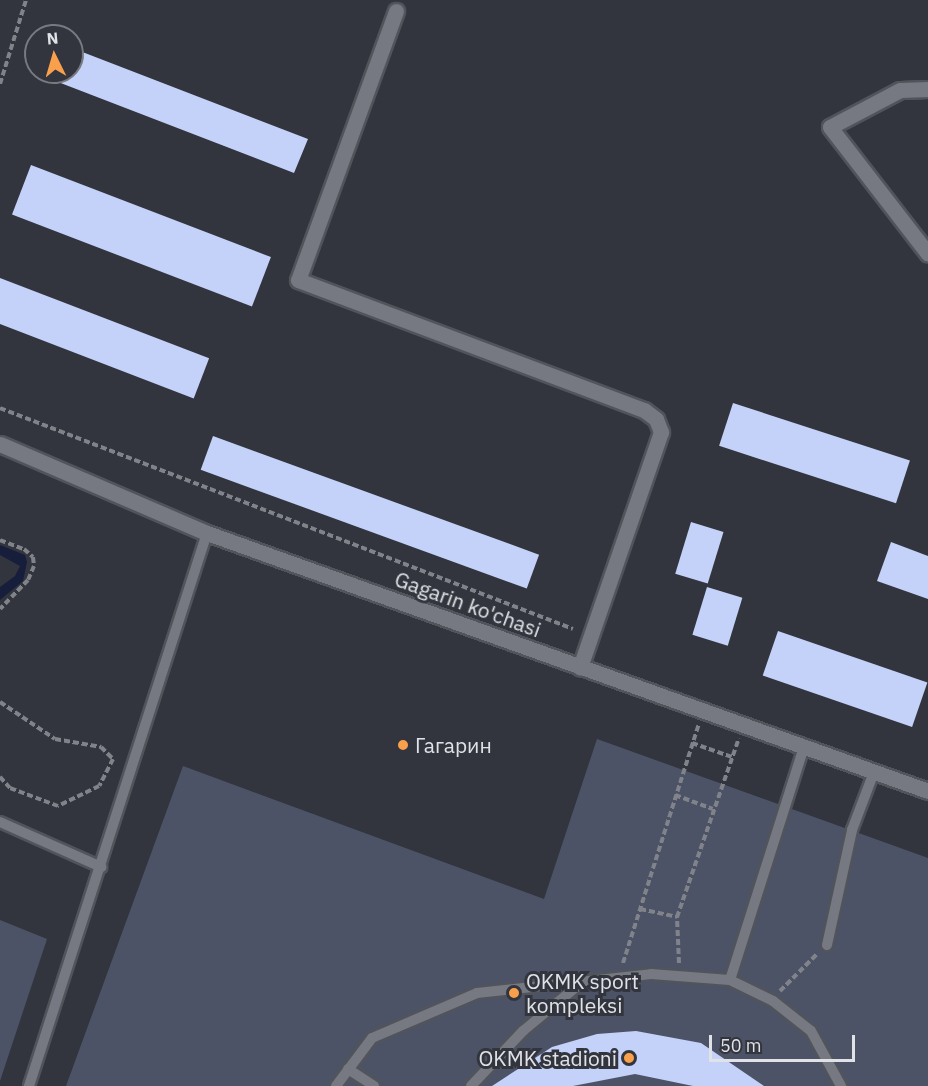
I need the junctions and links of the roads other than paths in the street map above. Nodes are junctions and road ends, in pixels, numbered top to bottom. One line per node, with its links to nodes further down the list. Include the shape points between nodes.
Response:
1 (396, 11): 6 (street, via 298,280 644,410 656,419 661,432)
2 (928, 89): 3 (street, via 900,90 830,128)
3 (928, 254)
4 (0, 444): 5 (street, Gagarin ko'chasi)
5 (207, 533): 6 (street, Gagarin ko'chasi); 11 (lane)
6 (580, 667): 7 (street, Gagarin ko'chasi)
7 (804, 747): 8 (street, Gagarin ko'chasi); 13 (lane)
8 (874, 772): 9 (street, Gagarin ko'chasi); 12 (lane, via 852,830)
9 (928, 791)
10 (0, 822): 11 (lane)
11 (101, 867): 16 (lane)
12 (827, 945)
13 (730, 980): 14 (lane, via 679,976); 20 (lane, via 772,1001 811,1031)
14 (582, 982): 15 (lane, via 477,993 372,1038); 19 (lane, via 524,1031)
15 (348, 1070): 17 (lane); 18 (lane)
16 (28, 1086)
17 (336, 1086)
18 (374, 1086)
19 (471, 1086)
20 (842, 1086)

